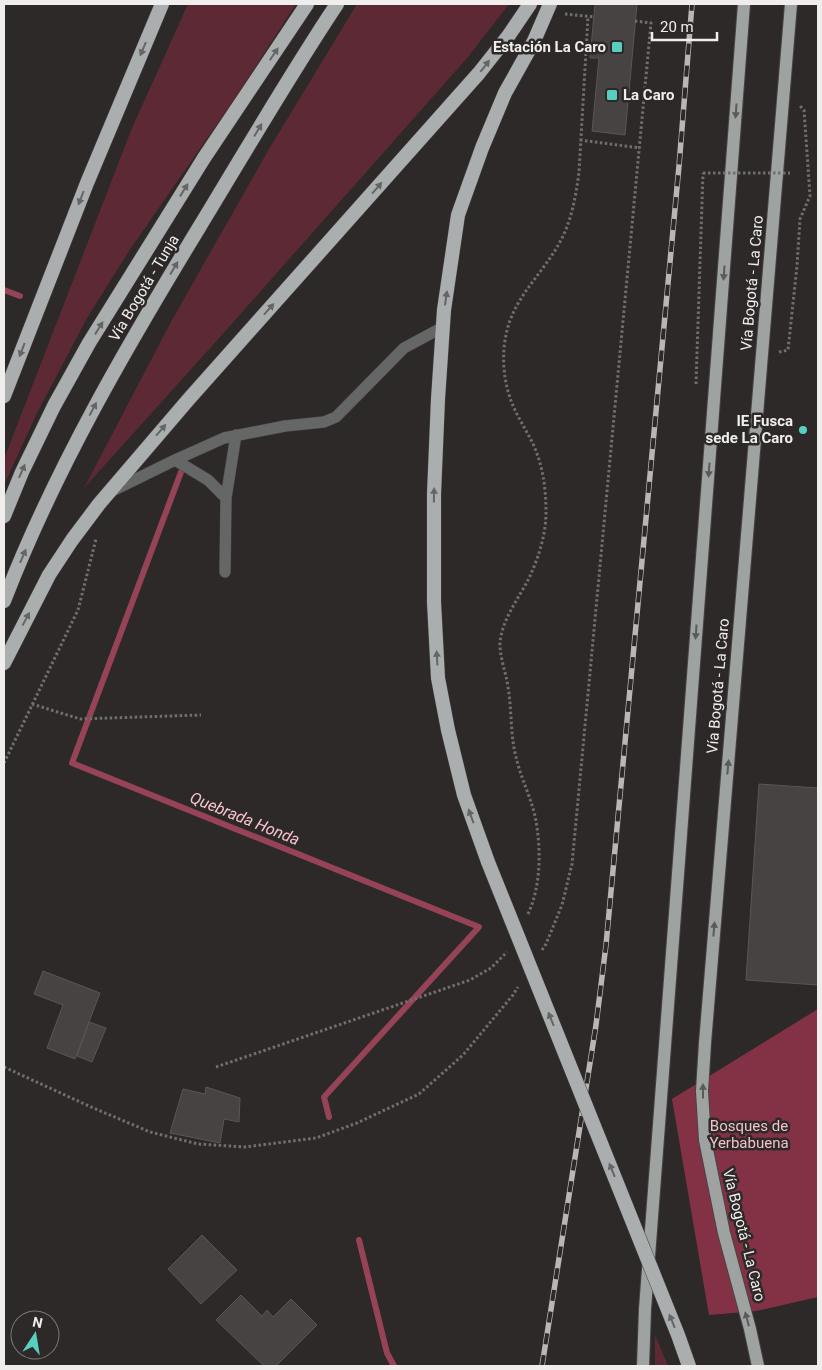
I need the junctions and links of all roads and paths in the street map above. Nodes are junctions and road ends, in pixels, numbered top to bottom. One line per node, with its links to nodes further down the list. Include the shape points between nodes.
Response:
1 (162, 4): 18 (highway, one-way to 18, via 86,183)
2 (308, 4): 23 (highway, one-way to 2, via 50,414 89,343 204,158)
3 (337, 4): 26 (highway, Vía Bogotá - Tunja, one-way to 3, via 66,460 111,376 266,116)
4 (530, 4): 21 (highway, one-way to 4, via 479,73)
5 (744, 4): 37 (main road, Vía Bogotá - La Caro, one-way to 37)
6 (791, 4): 17 (main road, Vía Bogotá - La Caro)
7 (549, 8): 8 (path); 16 (highway, one-way to 7, via 458,214 505,92)
8 (588, 17): 9 (path); 12 (path)
9 (594, 17)
10 (635, 21): 13 (path, via 651,23)
11 (793, 108): 17 (path, via 796,105 804,110 810,196 800,219 788,350)
12 (580, 140): 13 (path); 31 (path, via 576,193 562,240 512,314 504,351 508,393 534,445 545,486 546,512 538,558 502,630 500,644 516,756 536,820 540,853 537,883)
13 (640, 148): 33 (path, via 572,864 562,905)
14 (790, 165): 15 (path, bridge, via 790,174)
15 (703, 172)
16 (443, 327): 19 (lane, via 404,348 336,417 324,422); 38 (highway, one-way to 16, bridge, via 488,862 464,795 448,730 438,678 434,602 434,494)
17 (762, 356): 39 (main road, Vía Bogotá - La Caro, one-way to 17, via 724,1232 705,1140 702,1091)
18 (4, 396)
19 (236, 435): 20 (lane); 22 (lane)
20 (174, 460): 21 (lane); 22 (lane, via 208,480)
21 (108, 493): 27 (highway, one-way to 21, via 49,576)
22 (226, 498): 25 (lane)
23 (4, 516)
24 (97, 538): 28 (path, via 78,610)
25 (225, 572)
26 (4, 601)
27 (4, 663)
28 (32, 704): 29 (path, via 80,719); 30 (path)
29 (201, 716)
30 (4, 763)
31 (526, 918)
32 (511, 946): 35 (path, via 491,968 470,980)
33 (541, 951)
34 (522, 980): 36 (path, via 463,1055 419,1094 316,1138 245,1147 198,1144 150,1132)
35 (216, 1067)
36 (4, 1068)
37 (643, 1366)
38 (689, 1366)
39 (758, 1366)

